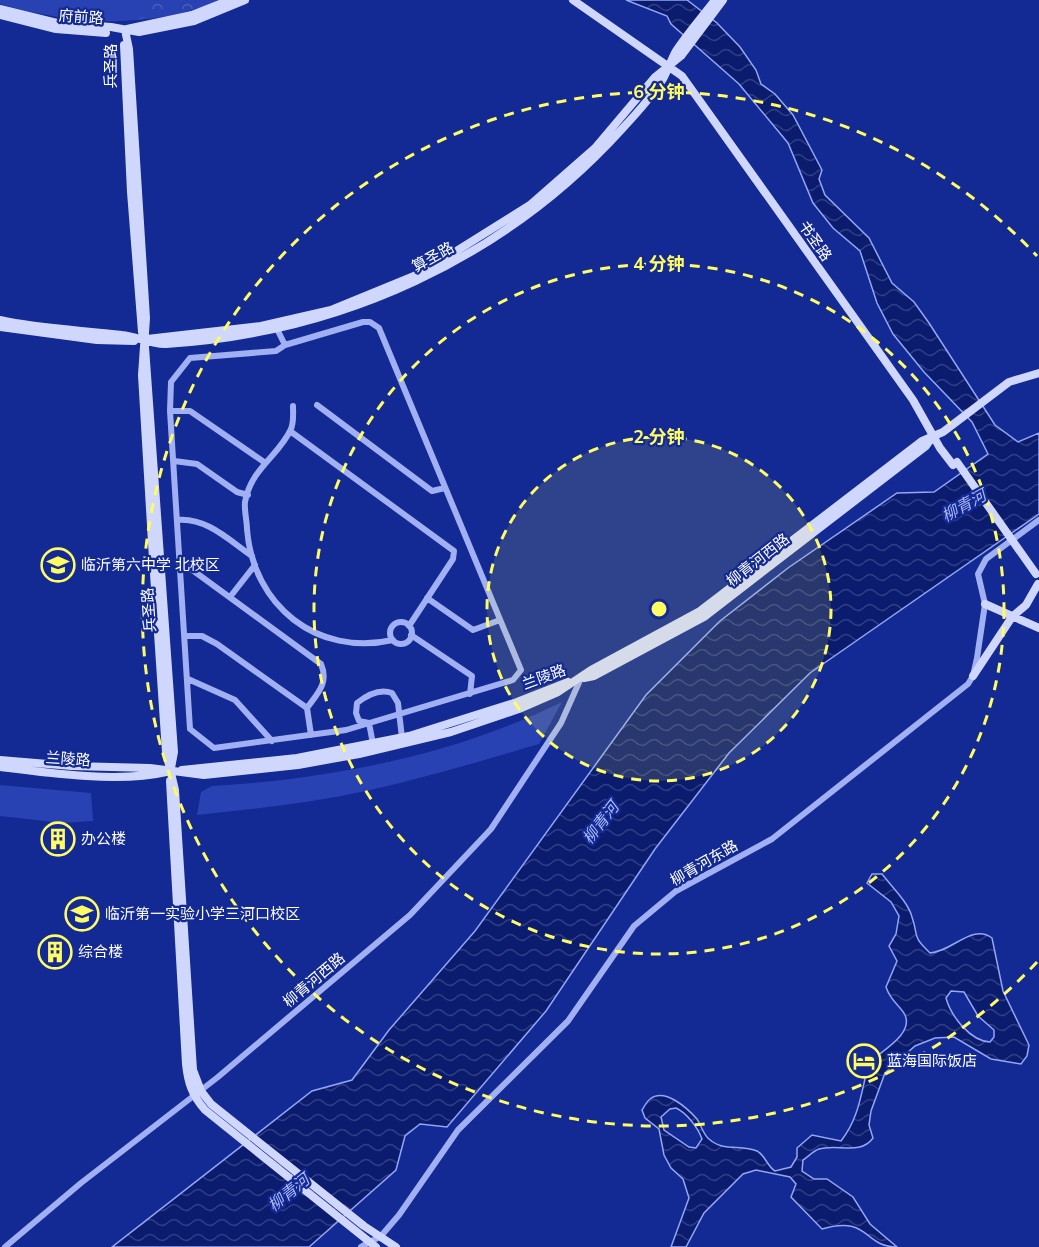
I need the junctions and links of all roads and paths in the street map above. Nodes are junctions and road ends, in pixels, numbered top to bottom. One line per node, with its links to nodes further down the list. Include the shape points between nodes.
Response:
1 (230, 0): 9 (main road, 府前路, via 192,15)
2 (245, 0): 9 (main road, 府前路, via 194,21 139,32)
3 (573, 0): 11 (main road, 书圣路)
4 (582, 0): 11 (main road, 书圣路, via 665,58)
5 (715, 0): 10 (main road, 算圣路)
6 (723, 0): 10 (main road, 算圣路)
7 (0, 9): 9 (main road, 府前路, via 57,23)
8 (0, 15): 9 (main road, 府前路, via 30,25 72,31)
9 (125, 30): 15 (main road, 兵圣路, via 123,65)
10 (685, 45): 11 (main road, 算圣路)
11 (670, 67): 14 (main road, 算圣路, via 616,136 534,210 417,282 333,316); 15 (main road, 算圣路, via 655,77 595,148 530,205 414,276 299,318); 22 (main road, 书圣路)
12 (0, 320): 15 (main road, 算圣路)
13 (0, 327): 15 (main road, 算圣路, via 97,340)
14 (277, 329): 15 (main road, 算圣路, via 165,345); 16 (street)
15 (143, 340): 56 (main road, 兵圣路, via 174,752)
16 (285, 345): 20 (street, via 276,351 190,358 171,382); 25 (street, via 363,322 379,328)
17 (1039, 373): 22 (main road, 柳青河西路, via 1010,382 988,395)
18 (317, 405): 25 (street, via 432,491)
19 (293, 406): 21 (street)
20 (170, 411): 23 (street); 24 (street, via 190,411)
21 (290, 431): 24 (street); 34 (street, via 454,551 453,560)
22 (933, 436): 32 (main road, 书圣路, bridge); 44 (main road, 柳青河西路, via 912,458 704,617 594,676)
23 (174, 462): 26 (street, via 197,464 237,492); 27 (street)
24 (264, 462): 26 (street)
25 (445, 488): 37 (street)
26 (248, 495): 29 (street, via 246,513)
27 (177, 520): 29 (street, via 193,518); 30 (street)
28 (1039, 520): 35 (street, via 986,559 978,574)
29 (252, 556): 31 (street)
30 (180, 561): 33 (street); 41 (street)
31 (255, 565): 33 (street); 42 (street, via 260,582 291,620 331,639 368,645)
32 (1037, 580): 36 (main road, via 1026,605)
33 (230, 597): 47 (street, via 321,664 325,674 323,686)
34 (427, 598): 37 (street, via 473,630); 38 (street)
35 (984, 604): 36 (main road); 43 (street)
36 (1012, 617): 39 (main road); 43 (main road)
37 (500, 620): 46 (street, via 521,669 513,680)
38 (409, 626): 40 (street); 42 (street, via 395,624 390,631)
39 (1039, 628)
40 (411, 635): 42 (street, via 404,643); 46 (street, via 472,676)
41 (185, 636): 45 (street); 47 (street, via 202,636 218,644)
42 (393, 640)
43 (973, 676): 59 (street, 柳青河东路, via 950,699 772,839 676,891 634,926 568,1021 458,1130)
44 (581, 678): 51 (main road, 兰陵路); 56 (main road, 兰陵路, via 519,709 411,743 298,765 204,774); 57 (street, 柳青河西路, via 550,741 491,829 410,915)
45 (188, 679): 52 (street, via 235,700); 52 (street, via 190,729 214,748)
46 (470, 694): 48 (street)
47 (307, 708): 50 (street)
48 (399, 714): 49 (street); 49 (street, via 392,693 384,690 357,703 359,721); 51 (street)
49 (369, 723): 50 (street); 53 (street)
50 (311, 735): 52 (street)
51 (402, 738): 53 (main road, 兰陵路)
52 (272, 741)
53 (373, 744): 56 (main road, 兰陵路, via 297,758)
54 (0, 760): 56 (main road, 兰陵路)
55 (0, 767): 56 (main road, 兰陵路, via 111,775 151,776)
56 (170, 772): 57 (main road, 兵圣路, via 176,789)
57 (197, 1094): 58 (main road); 61 (street, 柳青河西路)
58 (362, 1229): 59 (main road); 60 (main road)
59 (381, 1236): 60 (street, 柳青河东路); 63 (main road)
60 (374, 1245): 62 (street, 柳青河东路)
61 (5, 1247)
62 (361, 1247)
63 (396, 1247)

